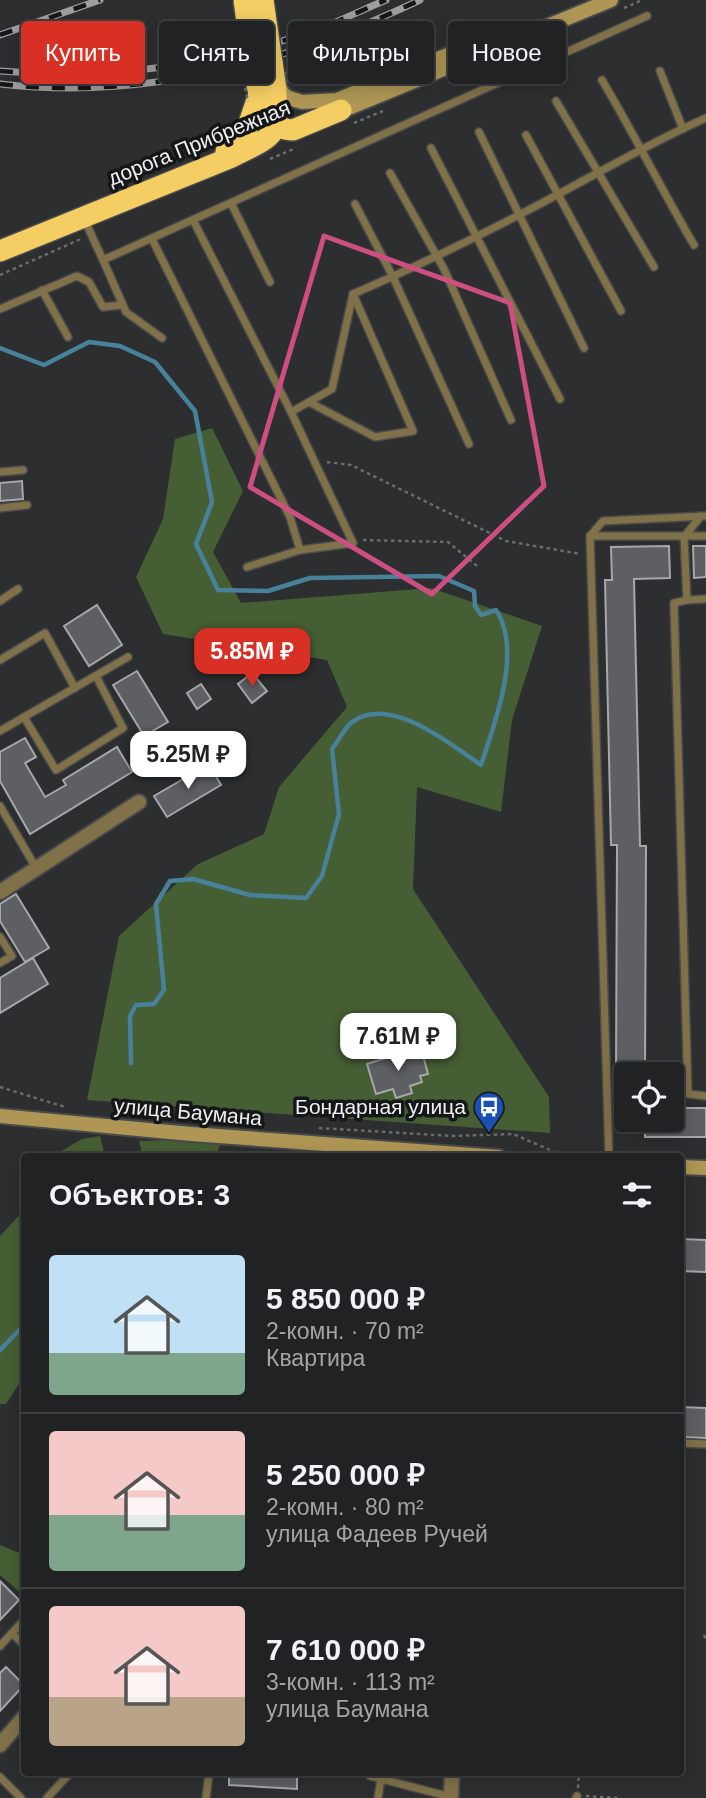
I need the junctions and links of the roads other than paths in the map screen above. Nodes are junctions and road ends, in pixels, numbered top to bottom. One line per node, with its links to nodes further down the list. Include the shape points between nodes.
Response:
1 (244, 0): 6 (highway, bridge)
2 (263, 0): 7 (highway, bridge)
3 (593, 0): 9 (main road, via 337,100 289,99)
4 (611, 0): 15 (main road, дорога Прибрежная)
5 (647, 16): 28 (lane)
6 (251, 21)
7 (264, 21)
8 (660, 71): 18 (lane)
9 (274, 80)
10 (602, 80): 22 (lane)
11 (262, 84): 13 (highway)
12 (269, 84): 17 (highway)
13 (259, 94): 17 (highway); 24 (highway, via 245,135)
14 (556, 101): 25 (lane)
15 (341, 110): 17 (highway, via 293,130); 23 (main road, дорога Прибрежная)
16 (706, 118): 18 (lane)
17 (275, 123): 23 (highway, via 268,136)
18 (683, 128): 22 (lane)
19 (479, 132): 30 (lane)
20 (526, 135): 27 (lane)
21 (431, 148): 33 (lane)
22 (643, 148): 25 (lane); 35 (lane)
23 (232, 157): 24 (highway, дорога Прибрежная)
24 (211, 164): 31 (highway, дорога Прибрежная)
25 (600, 170): 27 (lane); 39 (lane)
26 (390, 173): 37 (lane)
27 (556, 195): 30 (lane); 46 (lane)
28 (231, 203): 32 (lane); 41 (lane)
29 (355, 204): 40 (lane)
30 (517, 215): 33 (lane); 49 (lane)
31 (83, 217): 36 (highway, дорога Прибрежная); 38 (lane)
32 (193, 220): 34 (lane); 52 (lane)
33 (475, 236): 37 (lane); 50 (lane)
34 (152, 239): 38 (lane); 63 (lane, via 290,517)
35 (694, 245)
36 (0, 251)
37 (435, 256): 40 (lane); 53 (lane)
38 (103, 260): 44 (lane)
39 (654, 267)
40 (393, 277): 43 (lane); 54 (lane)
41 (270, 282)
42 (42, 290): 44 (lane, via 84,277 103,307); 45 (lane); 47 (lane)
43 (353, 294): 51 (lane, via 332,389); 51 (lane, via 413,431 375,437)
44 (122, 305): 48 (lane)
45 (0, 309)
46 (621, 312)
47 (68, 337)
48 (162, 338)
49 (584, 348)
50 (560, 399)
51 (309, 402): 52 (lane)
52 (291, 412): 63 (lane, via 353,543)
53 (511, 420)
54 (469, 444)
55 (23, 470): 56 (lane)
56 (0, 472)
57 (27, 505): 58 (lane)
58 (0, 508)
59 (704, 516): 60 (lane, via 603,521); 62 (lane)
60 (590, 536): 62 (lane); 84 (lane)
61 (706, 536): 62 (lane)
62 (684, 537): 67 (lane)
63 (300, 550): 64 (lane)
64 (247, 567)
65 (18, 589): 68 (lane)
66 (706, 599): 67 (lane)
67 (687, 600): 81 (lane, via 674,603 688,1094)
68 (0, 601)
69 (128, 657): 71 (lane)
70 (0, 660): 72 (lane, via 45,634)
71 (96, 676): 72 (lane); 73 (lane, via 123,729 56,770)
72 (75, 688): 73 (lane)
73 (24, 717): 74 (lane)
74 (0, 731)
75 (139, 802): 77 (street)
76 (0, 806): 77 (lane)
77 (36, 868): 78 (street)
78 (0, 892)
79 (0, 937): 80 (lane, via 12,956)
80 (0, 963)
81 (706, 1096)
82 (0, 1116): 83 (main road, улица Баумана)
83 (441, 1153)
84 (609, 1153)
85 (684, 1167): 86 (main road)
86 (706, 1168)
87 (684, 1443): 88 (lane)
88 (706, 1444)
89 (21, 1623): 90 (lane)
90 (12, 1633): 91 (lane); 92 (lane)
91 (21, 1642)
92 (0, 1646)
93 (21, 1720): 94 (street)
94 (0, 1745)
95 (67, 1776): 103 (lane)
96 (209, 1776): 104 (lane)
97 (374, 1776): 100 (lane)
98 (452, 1776): 101 (street)
99 (0, 1777): 102 (lane)
100 (381, 1779): 101 (lane); 105 (lane)
101 (451, 1797)
102 (21, 1798)
103 (47, 1798)
104 (206, 1798)
105 (378, 1798)

